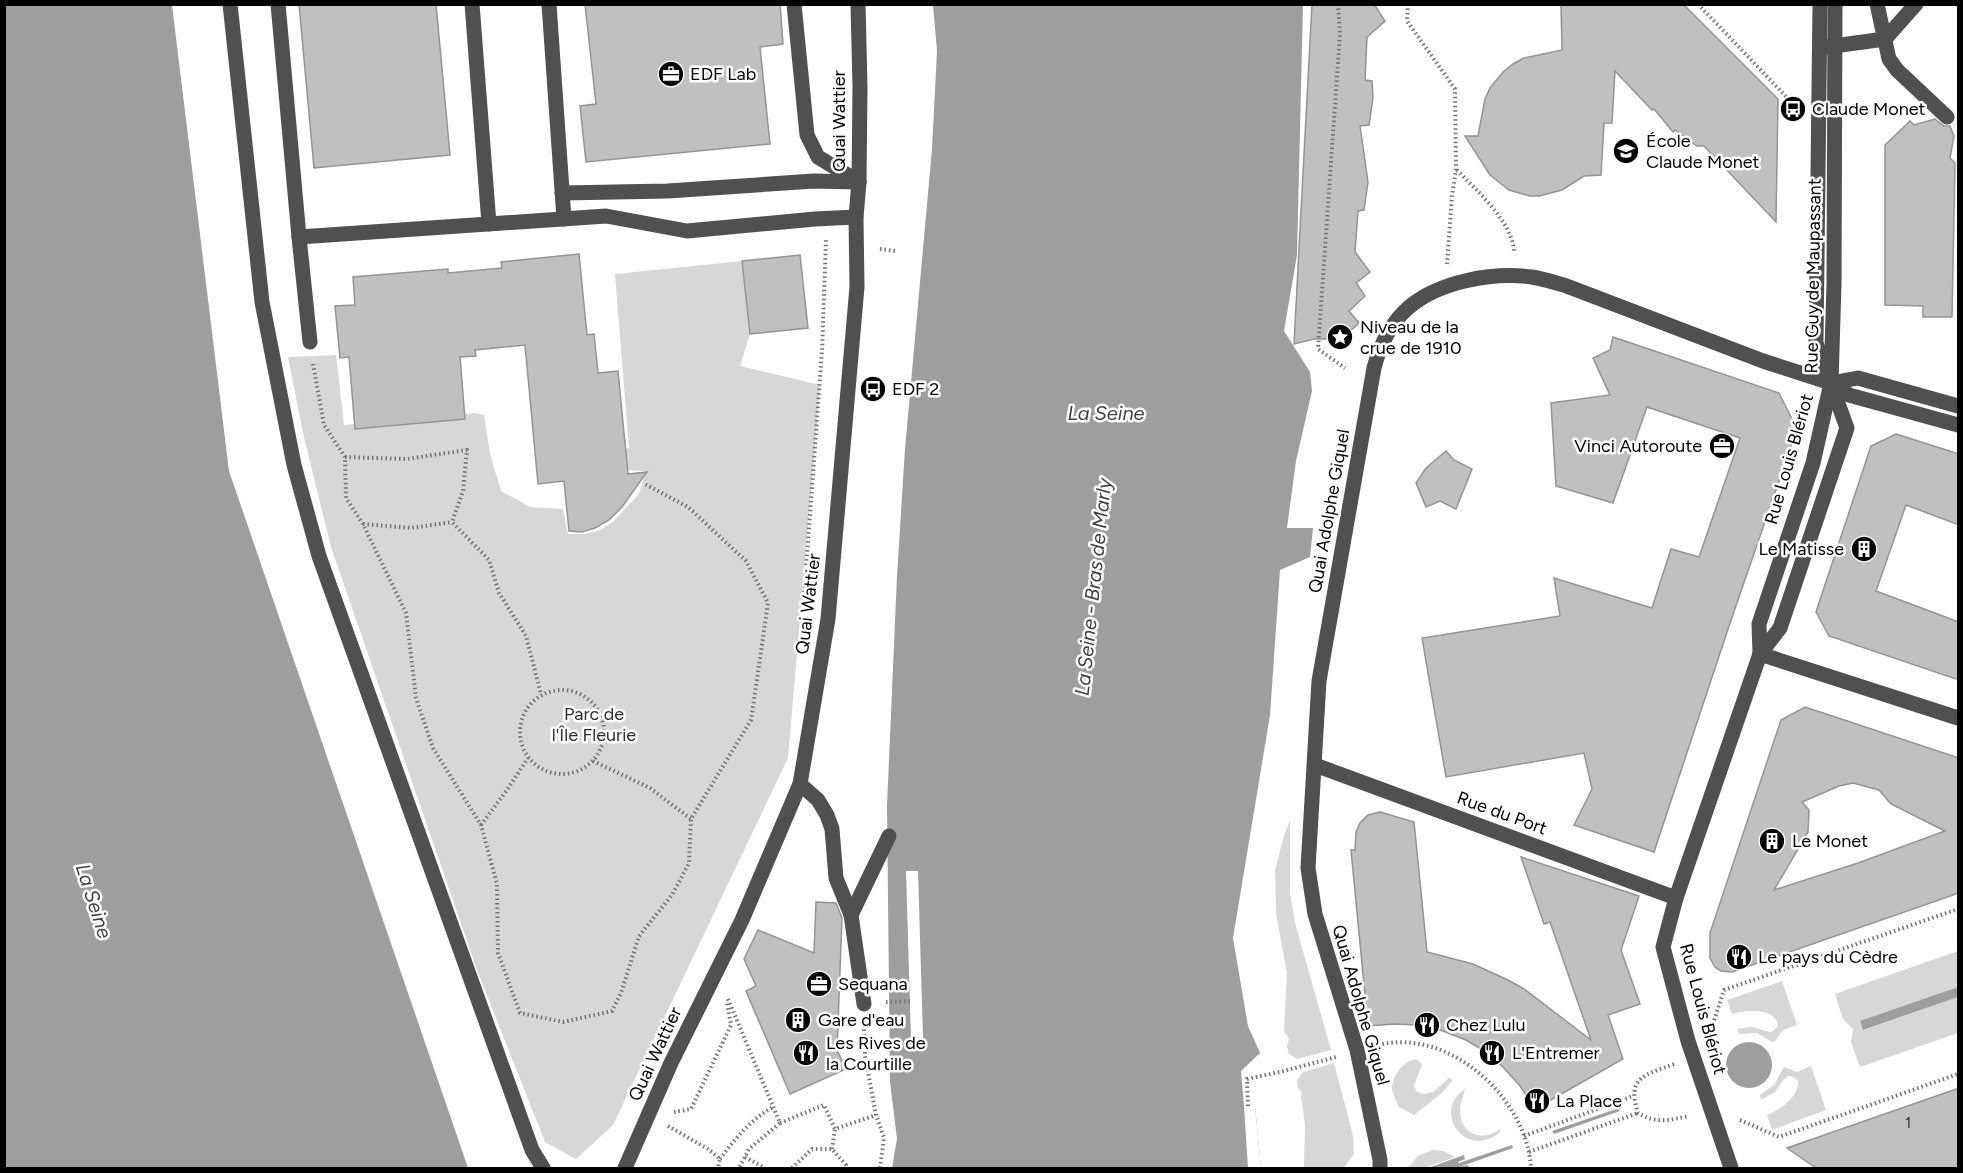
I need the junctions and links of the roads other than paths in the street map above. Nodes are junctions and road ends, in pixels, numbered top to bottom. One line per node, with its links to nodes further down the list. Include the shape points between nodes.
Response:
1 (230, 4): 32 (street, via 262,302 294,465 319,556 532,1150)
2 (278, 4): 19 (street)
3 (472, 4): 18 (street)
4 (549, 4): 15 (street)
5 (794, 4): 14 (street, via 807,135 818,157)
6 (858, 4): 14 (street, Quai Wattier)
7 (1820, 4): 12 (street, Rue Guy de Maupassant)
8 (1835, 4): 12 (street, Rue Guy de Maupassant)
9 (1877, 4): 11 (street)
10 (1916, 4): 11 (street)
11 (1885, 39): 12 (street); 13 (street, via 1889,59 1897,70)
12 (1827, 47): 21 (street, Rue Guy de Maupassant, via 1834,294); 21 (street, Rue Guy de Maupassant, via 1819,130 1816,343)
13 (1947, 117)
14 (859, 182): 15 (street); 16 (street, Quai Wattier)
15 (562, 193): 17 (street)
16 (855, 217): 17 (street, via 687,231 606,216); 27 (street, Quai Wattier, via 857,287 828,619)
17 (564, 219): 18 (street)
18 (489, 224): 19 (street)
19 (299, 237): 20 (street)
20 (310, 342)
21 (1831, 383): 22 (street, via 1858,378); 23 (street, Quai Adolphe Giquel, via 1849,395); 24 (street, Rue Louis Blériot, via 1813,463 1759,624); 24 (street, Rue Louis Blériot, via 1847,428 1780,628); 26 (street, Quai Adolphe Giquel, via 1534,277 1474,279 1428,295 1409,307 1379,349 1318,681)
22 (1959, 406)
23 (1959, 425)
24 (1760, 654): 25 (street); 29 (street, Rue Louis Blériot)
25 (1959, 718)
26 (1315, 765): 29 (street, Rue du Port); 34 (street, Quai Adolphe Giquel, via 1310,887 1357,1050)
27 (800, 784): 30 (street, via 818,800 827,815 832,828 836,879); 33 (street, Quai Wattier, via 742,920 671,1063)
28 (889, 836): 30 (street)
29 (1676, 898): 35 (street, Rue Louis Blériot, via 1663,947 1693,1056)
30 (851, 915): 31 (street)
31 (864, 1004)
32 (543, 1168)
33 (625, 1168)
34 (1380, 1168)
35 (1731, 1168)

